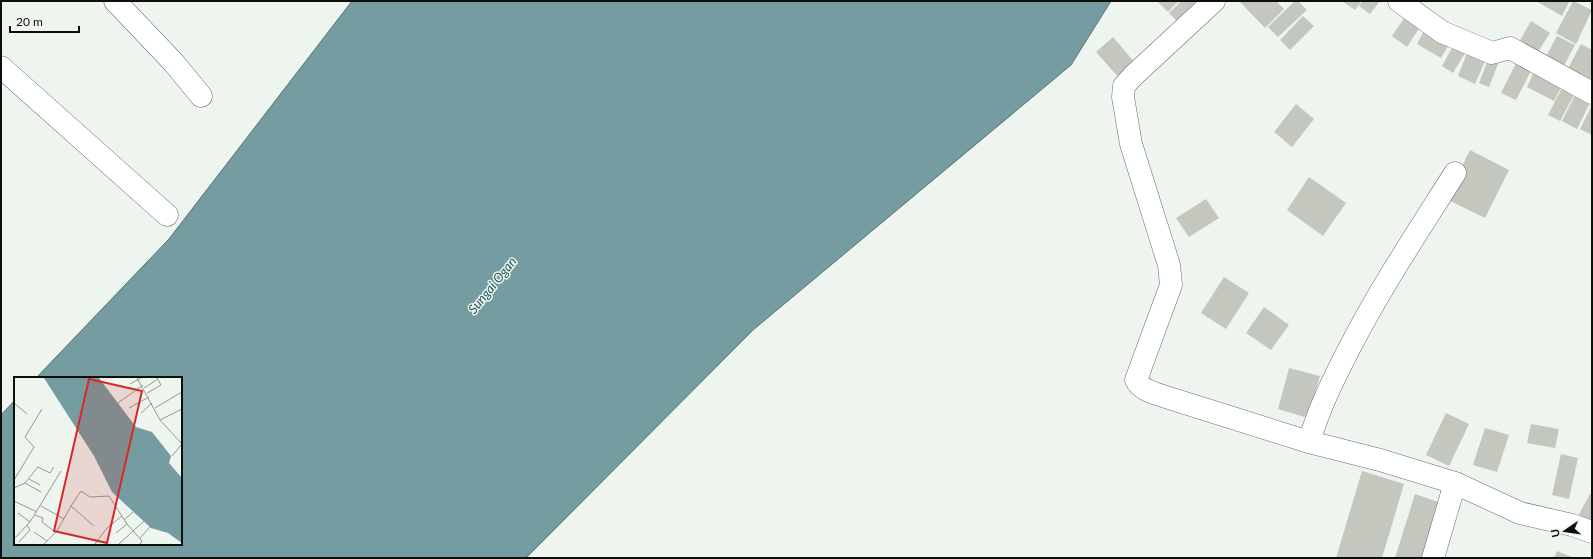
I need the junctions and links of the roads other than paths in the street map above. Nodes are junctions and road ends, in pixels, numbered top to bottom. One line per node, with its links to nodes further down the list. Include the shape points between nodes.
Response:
1 (115, 1): 6 (street, via 174,63)
2 (1214, 1): 9 (street, via 1124,86 1123,97 1131,144 1171,276 1171,285 1136,380 1138,385 1146,390)
3 (1399, 1): 5 (street, via 1442,32 1492,53 1510,48)
4 (1, 68): 8 (street)
5 (1592, 93)
6 (201, 96)
7 (1455, 173): 9 (street, via 1366,315 1329,387)
8 (167, 215)
9 (1309, 442): 10 (street)
10 (1455, 483): 11 (street, via 1520,513); 12 (street)
11 (1592, 532)
12 (1433, 558)

